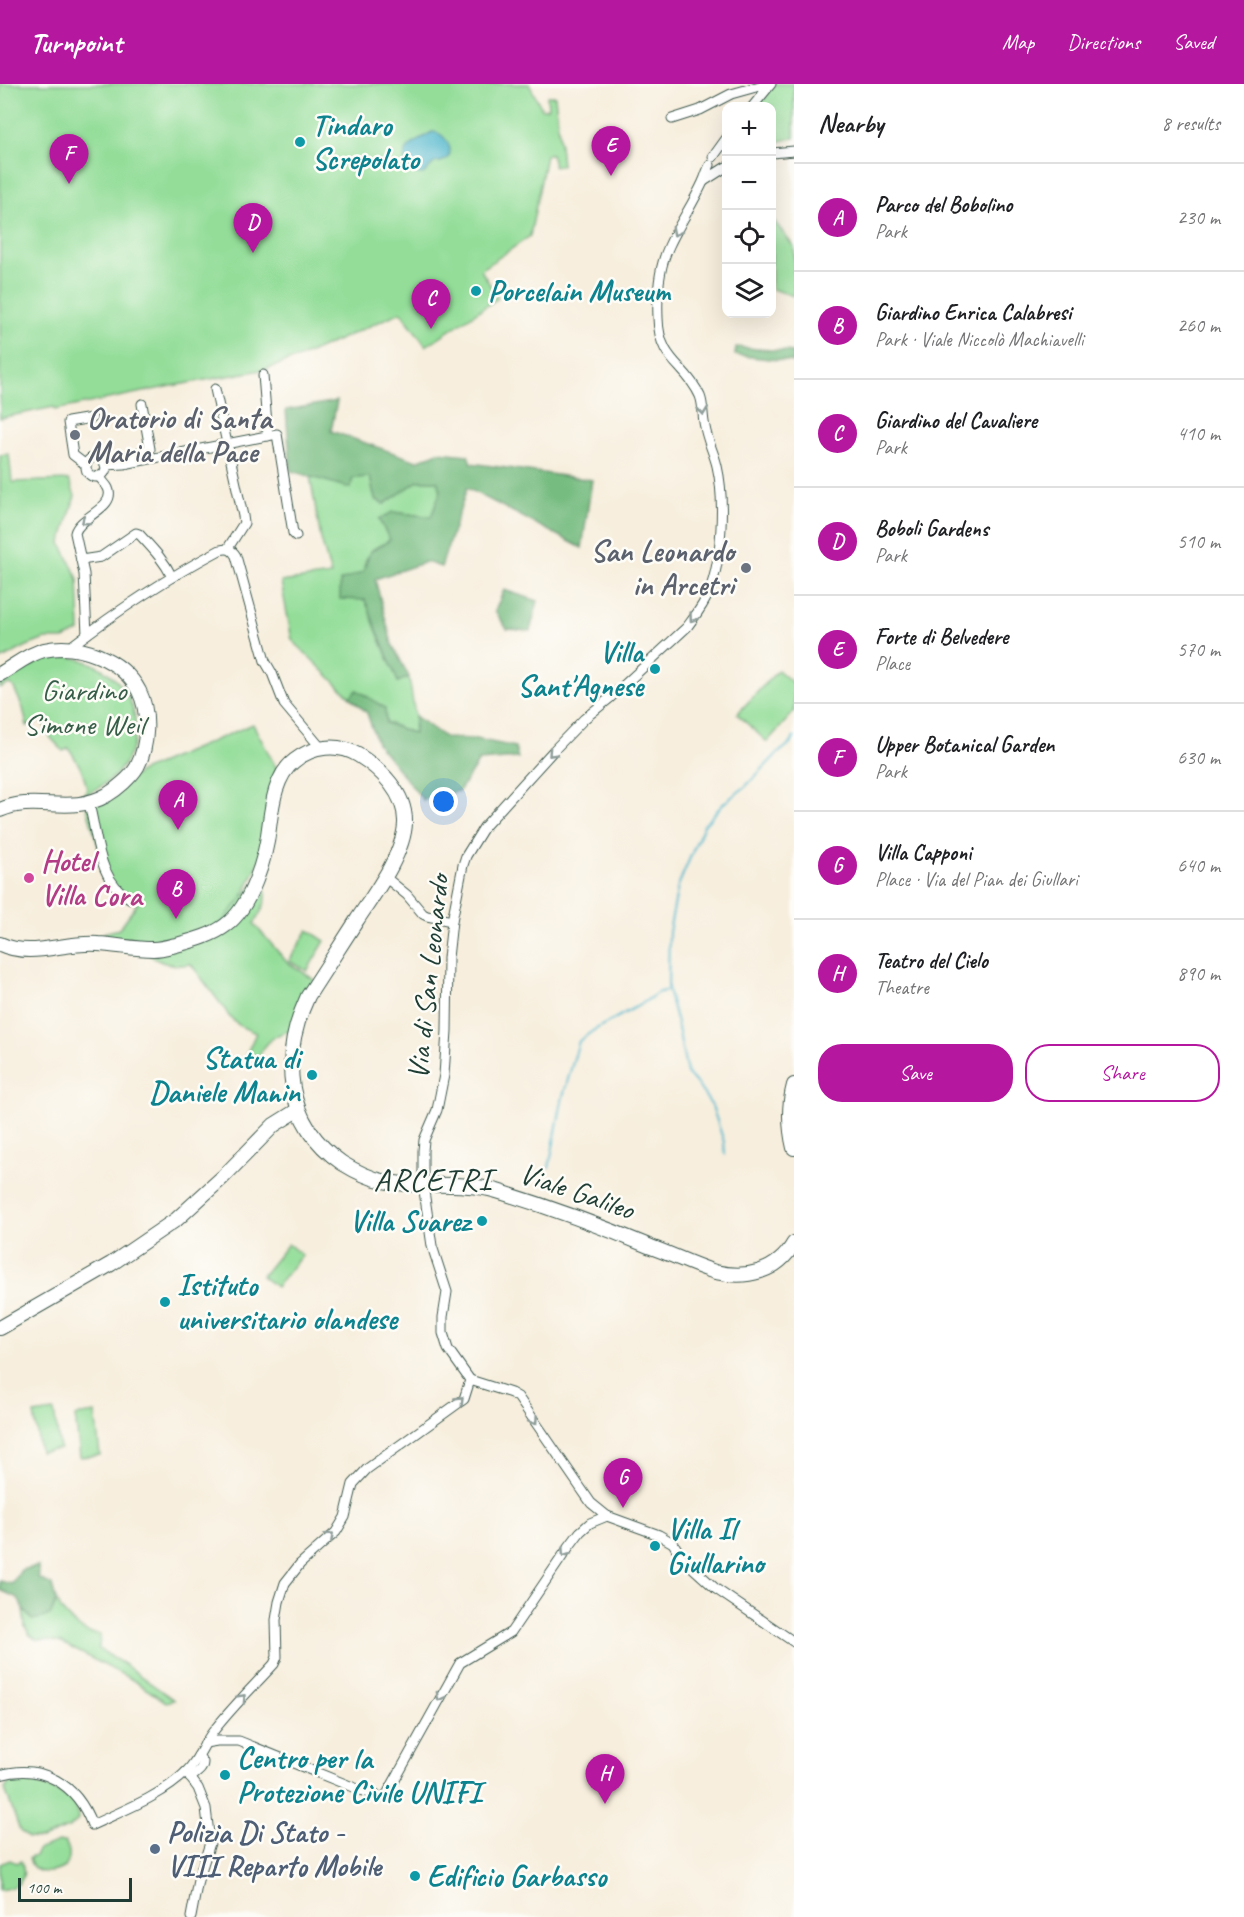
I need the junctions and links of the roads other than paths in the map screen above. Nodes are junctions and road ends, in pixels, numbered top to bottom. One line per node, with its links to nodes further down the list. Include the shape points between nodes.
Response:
1 (769, 84): 2 (street); 3 (street, via 731,94)
2 (756, 102)
3 (672, 119)
4 (722, 145): 8 (street, Via di San Leonardo)
5 (794, 151): 6 (street)
6 (776, 153)
7 (722, 170): 8 (street)
8 (704, 181): 30 (street, Via di San Leonardo, one-way to 30, via 668,247 661,275 658,319 660,340 667,354 699,393 717,465 720,530 709,593 687,627 584,719 484,827 466,856)
9 (262, 375): 13 (street)
10 (215, 389): 14 (street)
11 (142, 404): 15 (street, via 150,449)
12 (92, 418): 16 (street, via 68,422 73,455)
13 (268, 436): 14 (street); 18 (street, via 277,434)
14 (228, 444): 15 (street, via 124,464); 19 (street, via 244,523)
15 (105, 464): 16 (street, via 94,458); 17 (street)
16 (86, 465): 17 (street, via 90,475)
17 (99, 476): 20 (street, one-way to 20, via 109,496 76,528)
18 (296, 536)
19 (228, 548): 21 (street); 25 (street, via 236,556 261,652 282,700)
20 (81, 560): 21 (street, via 101,557 136,533 158,555); 22 (street)
21 (172, 577): 22 (street)
22 (87, 634): 23 (street)
23 (70, 647): 24 (main road, via 42,650); 26 (main road, via 120,669 139,691 145,711 143,752 136,769 109,794)
24 (0, 674)
25 (321, 748): 28 (main road, Viale Galileo, via 351,751 367,761 388,781 403,805 404,837); 31 (main road, via 294,761 284,772 272,808 260,871 227,925 191,941 153,949 90,943 31,951)
26 (89, 804): 27 (main road, via 32,803); 29 (street, via 105,872 117,889)
27 (0, 810)
28 (385, 877): 30 (street, via 423,914); 33 (main road, Viale Galileo, via 299,1015 292,1042 291,1071)
29 (131, 899)
30 (452, 921): 35 (street, Via di San Leonardo, via 444,1075 437,1110 424,1140)
31 (2, 947)
32 (794, 1085): 34 (main road, via 789,1119)
33 (298, 1110): 35 (main road, Viale Galileo, via 307,1129 335,1158 365,1175 394,1183); 37 (main road, via 278,1122 177,1219 111,1264)
34 (794, 1148)
35 (423, 1184): 36 (main road, Viale Galileo, via 493,1190 731,1276 746,1276 770,1267); 38 (street, Via di San Leonardo, via 432,1246 447,1292 443,1333 448,1349)
36 (794, 1243)
37 (0, 1328)
38 (470, 1380): 39 (street, one-way to 39, via 518,1397 591,1503); 41 (street, one-way to 38, via 274,1664 276,1620 285,1583 336,1532 345,1517 353,1484 366,1469 464,1399)
39 (607, 1516): 40 (street, via 673,1543 683,1559 716,1588); 41 (street, one-way to 41, via 580,1532 511,1632 460,1663 384,1798 239,1741)
40 (794, 1642)
41 (205, 1743): 43 (street)
42 (0, 1775): 43 (street, via 24,1772 55,1779 78,1798 92,1825)
43 (188, 1775): 44 (street, via 206,1808 210,1843)
44 (191, 1917)

